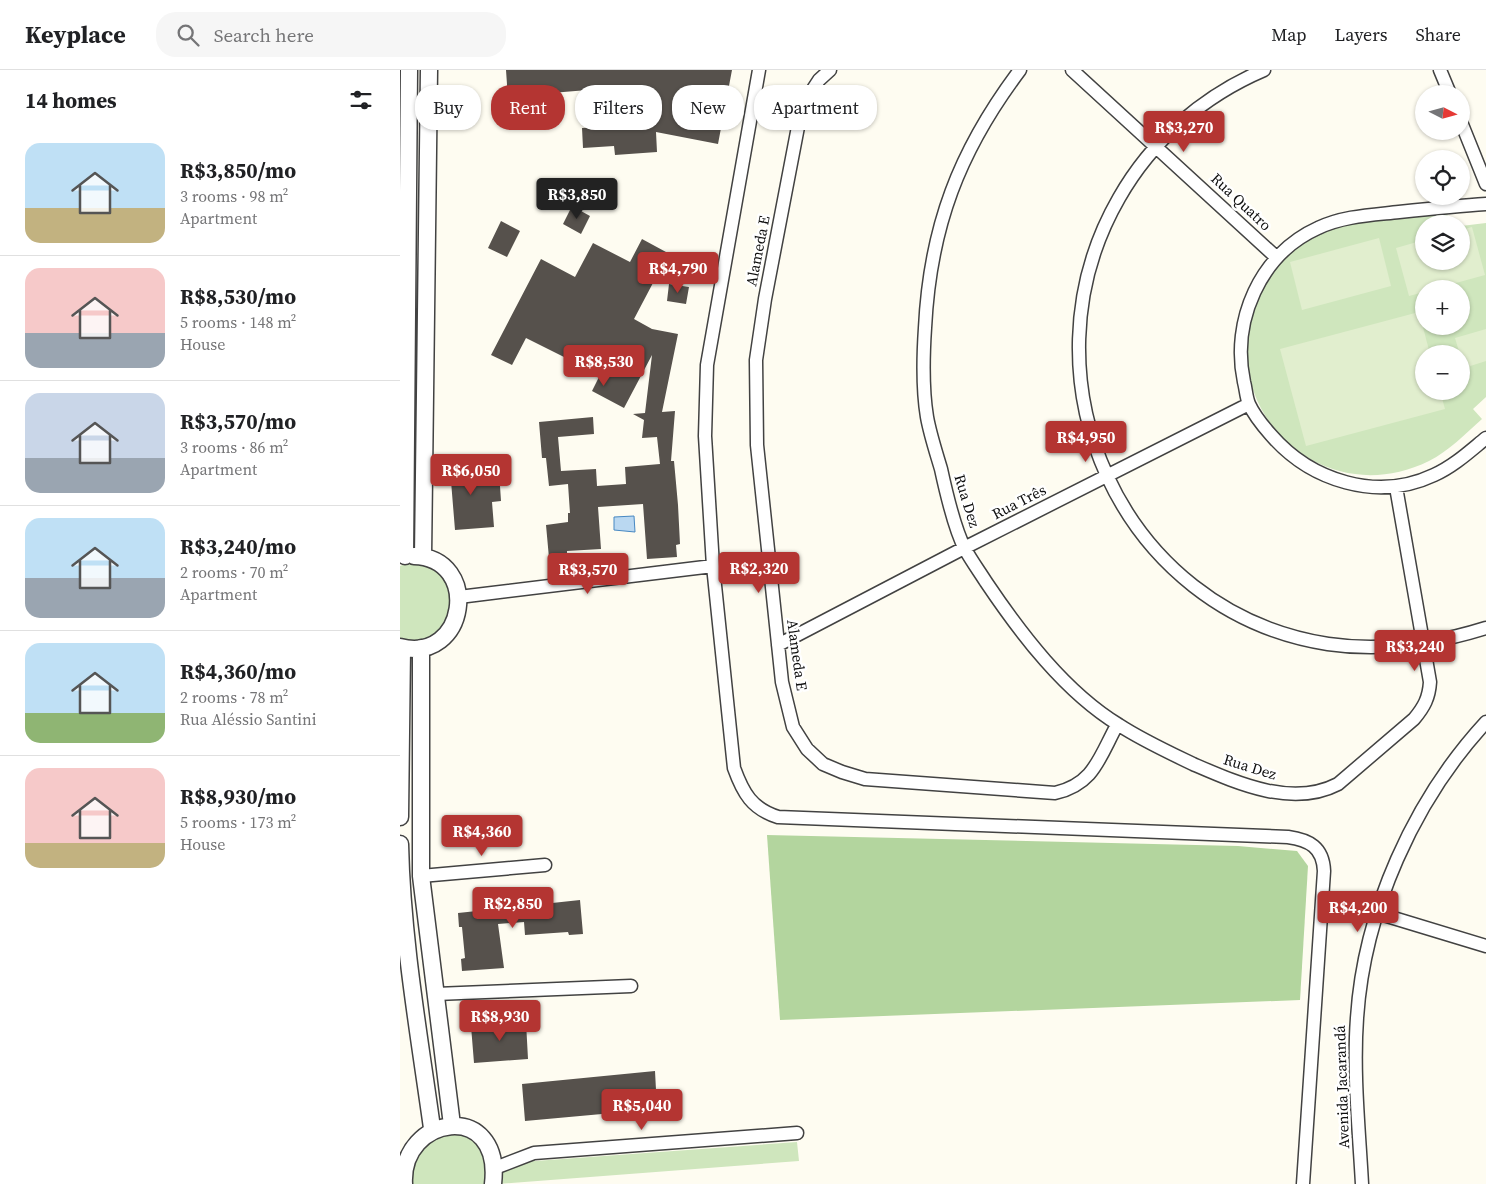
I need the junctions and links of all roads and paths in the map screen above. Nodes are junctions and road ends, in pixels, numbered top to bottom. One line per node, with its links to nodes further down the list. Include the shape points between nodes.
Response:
1 (409, 70): 20 (street)
2 (429, 70): 21 (street)
3 (759, 70): 22 (street, via 707,365 705,436)
4 (830, 70): 26 (street, Alameda E, via 818,80 802,106 756,360 757,445)
5 (1020, 70): 19 (street, Rua Dez, via 999,97 948,196 936,241 927,297 923,367 927,417)
6 (1072, 70): 11 (street, Rua Quatro)
7 (1264, 70): 11 (street, via 1223,90)
8 (1440, 70): 9 (street)
9 (1446, 85)
10 (1468, 140): 12 (street)
11 (1156, 145): 14 (street, Rua Quatro); 17 (street, via 1129,180 1107,219 1091,260 1081,303 1080,391 1090,434)
12 (1486, 184)
13 (1486, 204): 14 (street, via 1342,220 1318,227)
14 (1276, 257): 15 (street, via 1260,280 1247,310 1240,338 1241,366)
15 (1249, 404): 17 (street, Rua Três); 18 (street, via 1279,445 1301,464 1323,476 1370,488)
16 (1486, 438): 18 (street, via 1434,476)
17 (1106, 476): 19 (street, Rua Três); 25 (street, via 1130,518 1160,555 1196,587 1237,613 1281,632 1328,644 1376,648)
18 (1396, 487): 25 (street, Rua Dez)
19 (964, 548): 26 (street, Rua Três); 30 (street, Rua Dez, via 1037,651 1073,688)
20 (403, 557): 21 (street)
21 (424, 557): 23 (street, via 441,564 453,579)
22 (713, 566): 23 (street); 45 (street, via 734,768 751,804 778,817 1288,837 1304,839 1313,846 1320,855 1324,872)
23 (459, 596): 28 (street, via 458,614 450,630 437,642)
24 (1486, 628): 25 (street)
25 (1424, 644): 30 (street, Rua Dez, via 1430,682 1429,696 1423,709 1338,784 1317,793 1284,794 1225,778)
26 (778, 646): 30 (street, Alameda E, via 792,727 823,764 865,778 1054,794 1070,790 1089,777)
27 (401, 648): 28 (street); 31 (street)
28 (421, 648): 34 (street)
29 (1486, 722): 36 (street, Avenida Jacarandá, via 1471,737 1433,791 1401,851)
30 (1118, 725)
31 (400, 818)
32 (400, 844): 35 (street)
33 (545, 865): 34 (street)
34 (421, 876): 39 (street)
35 (400, 892): 41 (street)
36 (1377, 913): 37 (street); 46 (street, Avenida Jacarandá, via 1364,964 1357,1017 1356,1070)
37 (1486, 946)
38 (631, 986): 39 (street)
39 (436, 994): 40 (street)
40 (452, 1125): 41 (street); 43 (street, via 468,1129 481,1139 490,1152)
41 (432, 1128): 44 (street, via 409,1147 403,1161)
42 (797, 1133): 43 (street, via 534,1153)
43 (494, 1176)
44 (402, 1181)
45 (1303, 1184)
46 (1362, 1184)

